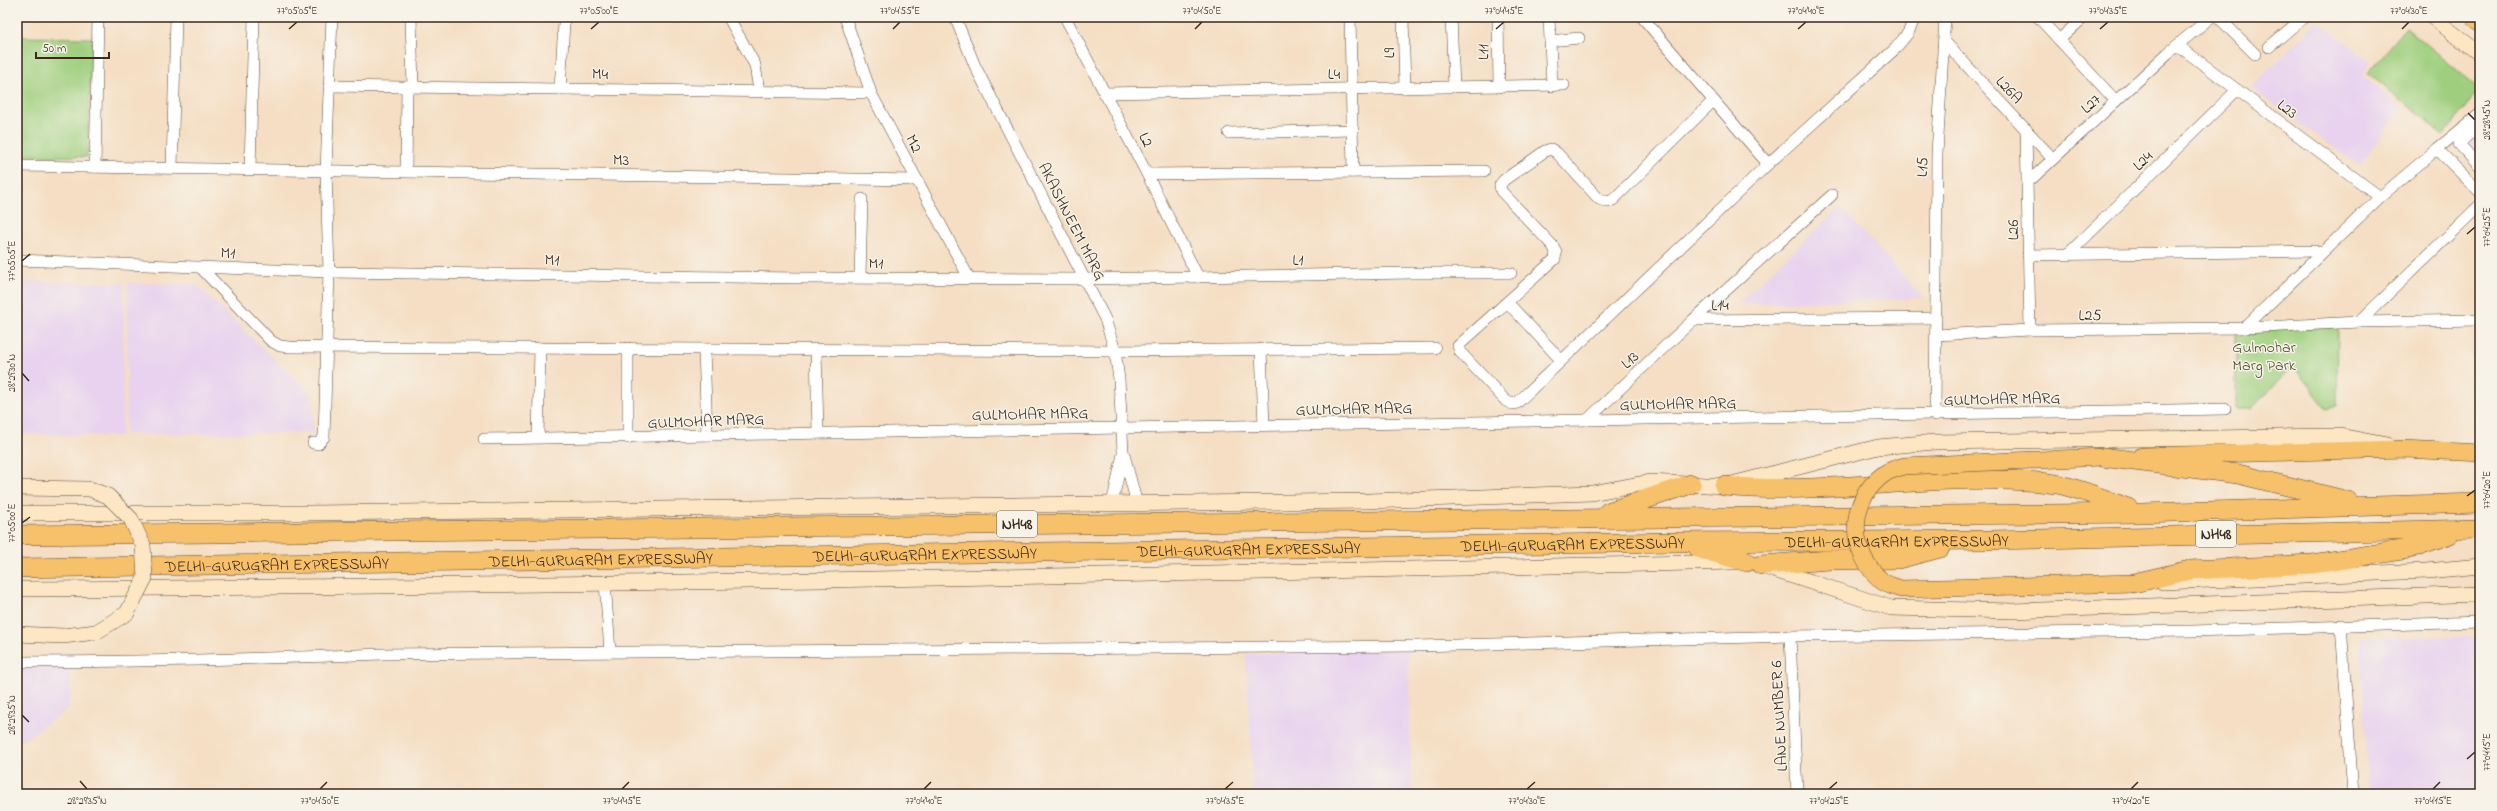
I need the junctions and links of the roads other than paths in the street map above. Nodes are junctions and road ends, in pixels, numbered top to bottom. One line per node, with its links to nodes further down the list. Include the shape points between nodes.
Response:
1 (98, 17): 61 (street)
2 (176, 17): 63 (street)
3 (254, 17): 64 (street)
4 (332, 17): 38 (street)
5 (411, 17): 40 (street)
6 (845, 17): 48 (street, M2)
7 (955, 17): 87 (street, AKASHNEEM MARG, via 975,66)
8 (1065, 17): 49 (street, L2)
9 (1350, 17): 45 (street)
10 (1403, 17): 43 (street, L9)
11 (1451, 17): 41 (street)
12 (1498, 17): 42 (street, L11)
13 (1549, 17): 30 (street)
14 (1643, 17): 51 (street)
15 (1915, 17): 59 (street, via 1908,32 1895,49)
16 (1945, 17): 31 (street, L15)
17 (2038, 17): 29 (street)
18 (2084, 17): 29 (street)
19 (2211, 17): 33 (street, L27)
20 (2218, 17): 35 (street)
21 (2304, 17): 34 (street)
22 (2432, 17): 36 (main road)
23 (2448, 17): 32 (main road)
24 (2475, 17): 26 (highway)
25 (730, 20): 47 (street, via 755,65)
26 (2480, 20)
27 (564, 23): 44 (street)
28 (1579, 38): 30 (street)
29 (2060, 40): 50 (street)
30 (1550, 41): 39 (street)
31 (1944, 42): 54 (street, L26A); 89 (street, L15, via 1938,154)
32 (2480, 42)
33 (2176, 47): 46 (street, L23, via 2184,50); 50 (street, L27)
34 (2269, 47)
35 (2255, 54)
36 (2480, 54)
37 (1564, 85): 39 (street, L4)
38 (329, 86): 40 (street, M4); 65 (street)
39 (1552, 86): 42 (street, L4)
40 (410, 87): 44 (street, M4); 66 (street)
41 (1454, 87): 42 (street, L4); 43 (street, L4)
42 (1499, 87)
43 (1405, 88): 45 (street, L4)
44 (560, 89): 47 (street, M4)
45 (1352, 89): 49 (street, L4); 55 (street)
46 (2237, 90): 74 (street, L23); 78 (street, L24)
47 (759, 91): 48 (street, M4)
48 (871, 93): 70 (street, M2)
49 (1104, 94): 69 (street, L2)
50 (2116, 101): 58 (street, L27)
51 (1713, 102): 59 (street); 88 (street, via 1613,200 1607,202 1599,199 1551,149 1504,180 1500,186 1501,191 1556,252 1554,259)
52 (2480, 114): 57 (street)
53 (2480, 123): 62 (street, via 2459,144)
54 (2026, 129): 58 (street, L26A); 71 (street, L26)
55 (1353, 130): 56 (street); 68 (street)
56 (1229, 133)
57 (2437, 149): 72 (street); 74 (street)
58 (2053, 159): 71 (street, L27)
59 (1768, 164): 104 (street)
60 (17, 166): 61 (street, M3)
61 (95, 167): 63 (street, M3)
62 (2480, 167)
63 (172, 168): 64 (street, M3)
64 (250, 169): 65 (street, M3)
65 (326, 170): 66 (street, M3); 82 (street)
66 (406, 171): 70 (street, M3)
67 (1484, 171): 68 (street)
68 (1354, 172): 69 (street)
69 (1148, 174): 85 (street, L2)
70 (916, 180): 86 (street, M2)
71 (2027, 183): 79 (street, L26)
72 (2480, 192)
73 (1832, 195): 90 (street, L14)
74 (2380, 197): 77 (street)
75 (862, 200): 84 (street)
76 (2480, 205): 92 (street)
77 (2324, 251): 78 (street); 93 (street)
78 (2068, 254): 79 (street)
79 (2028, 255): 94 (street, L26)
80 (17, 260): 81 (street, M1)
81 (200, 267): 82 (street, M1); 96 (street, via 271,341 280,346)
82 (329, 272): 84 (street, M1); 96 (street)
83 (1511, 273): 85 (street, L1)
84 (860, 277): 86 (street, M1)
85 (1198, 277): 87 (street, L1)
86 (969, 278): 87 (street, M1)
87 (1086, 279): 103 (street, AKASHNEEM MARG, via 1105,319)
88 (1507, 302): 104 (street); 104 (street, via 1461,342 1458,346 1460,352 1506,401 1512,404 1517,403)
89 (1936, 318): 90 (street, L14); 95 (street, L15)
90 (1693, 320): 107 (street, L13)
91 (2480, 320): 92 (street, L25)
92 (2358, 322): 93 (street, L25)
93 (2244, 328): 94 (street, L25)
94 (2030, 330): 95 (street, L25)
95 (1936, 335): 106 (street, L15)
96 (326, 346): 97 (street); 115 (street, via 324,437 318,444)
97 (540, 348): 98 (street); 112 (street)
98 (628, 348): 100 (street); 113 (street)
99 (1435, 348): 102 (street)
100 (704, 349): 101 (street); 111 (street)
101 (816, 350): 103 (street); 110 (street)
102 (1261, 350): 103 (street); 108 (street)
103 (1116, 351): 109 (street, AKASHNEEM MARG)
104 (1560, 359)
105 (2225, 409): 106 (street, GULMOHAR MARG)
106 (1935, 415): 107 (street, GULMOHAR MARG)
107 (1587, 420): 108 (street, GULMOHAR MARG)
108 (1264, 425): 109 (street, GULMOHAR MARG)
109 (1121, 427): 110 (street, GULMOHAR MARG); 117 (street, AKASHNEEM MARG)
110 (818, 433): 111 (street, GULMOHAR MARG)
111 (707, 435): 113 (street, GULMOHAR MARG)
112 (538, 437): 113 (street, GULMOHAR MARG); 114 (street, GULMOHAR MARG)
113 (628, 438)
114 (484, 439)
115 (313, 444)
116 (2405, 449): 118 (main road); 119 (main road); 121 (main road, via 2340,436 1935,442 1878,447)
117 (1123, 451): 124 (street, AKASHNEEM MARG); 125 (street, AKASHNEEM MARG)
118 (2480, 454)
119 (2102, 457): 126 (highway, via 2238,474 2299,487); 139 (main road, bridge, via 1904,466 1884,473 1870,487 1859,506 1855,530 1863,560 1882,582 1901,589)
120 (1691, 484): 121 (main road); 125 (main road, via 1650,482 1592,492 1369,501); 129 (highway)
121 (1724, 486): 127 (highway, via 1760,490 1994,479 2058,484)
122 (17, 488): 144 (main road, bridge, via 90,489 108,496 131,519 143,545 145,578 128,613 96,632 63,636)
123 (2480, 503): 126 (highway, DELHI-GURUGRAM EXPRESSWAY / NH48)
124 (1112, 504): 125 (main road); 128 (main road, via 308,513)
125 (1137, 504)
126 (2366, 506): 127 (highway, DELHI-GURUGRAM EXPRESSWAY / NH48)
127 (2141, 512): 129 (highway, DELHI-GURUGRAM EXPRESSWAY / NH48)
128 (17, 513)
129 (1592, 518): 132 (highway, DELHI-GURUGRAM EXPRESSWAY / NH48)
130 (2460, 529): 131 (highway, DELHI-GURUGRAM EXPRESSWAY / NH48); 133 (highway, DELHI-GURUGRAM EXPRESSWAY / NH48); 139 (highway, via 2408,549 2312,564 2190,570)
131 (2480, 529)
132 (17, 535)
133 (1972, 540): 134 (highway, DELHI-GURUGRAM EXPRESSWAY / NH48); 135 (highway, via 1898,559)
134 (1677, 542): 135 (highway); 137 (highway, DELHI-GURUGRAM EXPRESSWAY / NH48)
135 (1754, 564): 138 (main road); 141 (main road, via 1891,608 2013,611)
136 (2480, 566): 139 (main road)
137 (17, 568)
138 (605, 582): 140 (main road); 146 (street)
139 (2134, 583)
140 (17, 589)
141 (2480, 594)
142 (2480, 622): 143 (street)
143 (2342, 625): 145 (street, via 2193,631); 149 (street)
144 (17, 634)
145 (1790, 636): 146 (street, via 1425,646); 148 (street, LANE NUMBER 6)
146 (610, 652): 147 (street)
147 (17, 662)
148 (1797, 794)
149 (2353, 794)

